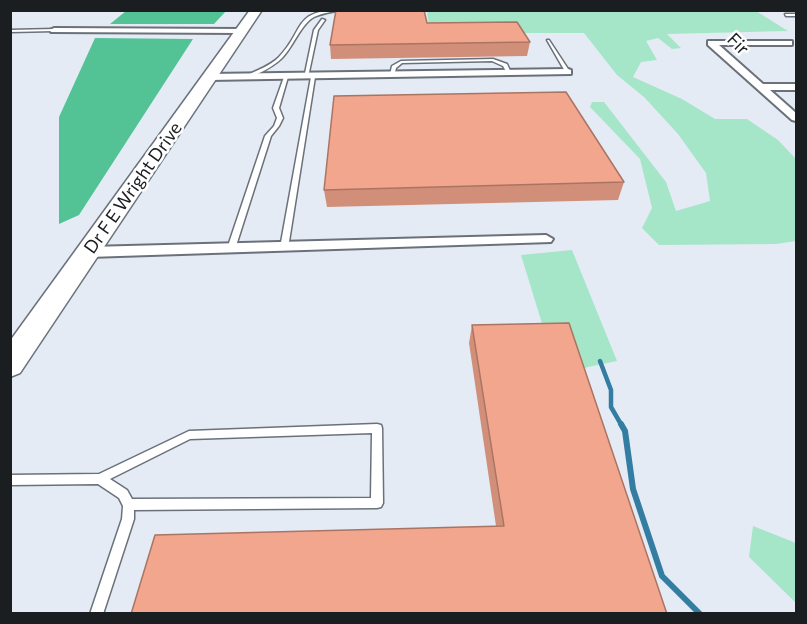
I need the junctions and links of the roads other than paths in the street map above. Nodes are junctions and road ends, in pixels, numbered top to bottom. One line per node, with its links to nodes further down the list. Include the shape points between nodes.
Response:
1 (256, 10): 8 (highway, Dr F E Wright Drive)
2 (340, 10): 16 (lane, via 306,19 281,58)
3 (786, 15): 4 (lane)
4 (796, 15)
5 (322, 20): 18 (lane, via 316,30)
6 (54, 30): 7 (lane); 8 (street)
7 (10, 31)
8 (241, 31): 15 (highway, Dr F E Wright Drive)
9 (774, 34): 11 (street)
10 (548, 41): 12 (lane)
11 (793, 46): 19 (street, Fir, via 711,43)
12 (568, 72): 13 (street)
13 (510, 74): 14 (street); 14 (lane, via 505,65 494,60 401,62)
14 (392, 75): 18 (street)
15 (209, 77): 16 (street); 25 (highway, Dr F E Wright Drive)
16 (248, 77): 17 (street)
17 (286, 77): 18 (street); 24 (lane, via 276,108 280,118 267,136)
18 (310, 77): 23 (lane)
19 (761, 87): 20 (street); 21 (street, Fir)
20 (796, 87)
21 (796, 118)
22 (546, 239): 23 (street)
23 (284, 248): 24 (street)
24 (231, 249): 25 (street)
25 (89, 252): 26 (highway, Dr F E Wright Drive)
26 (10, 365)
27 (100, 479): 28 (lane); 29 (lane, via 123,494); 29 (lane, via 189,435 377,428 377,503)
28 (10, 480)
29 (129, 505): 30 (lane, via 128,519)
30 (96, 614)

